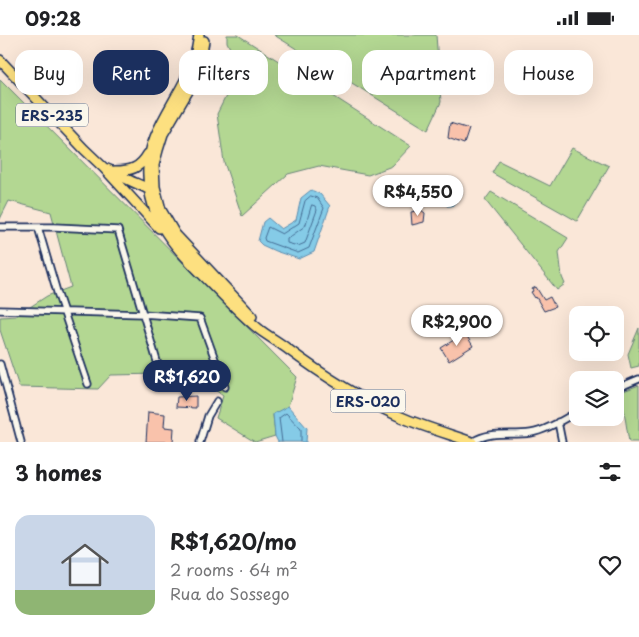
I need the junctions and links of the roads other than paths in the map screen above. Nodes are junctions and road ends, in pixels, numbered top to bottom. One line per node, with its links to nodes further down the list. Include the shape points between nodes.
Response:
1 (199, 35): 4 (main road, ERS-020, via 187,77)
2 (204, 35): 8 (main road, ERS-020, via 200,64 163,135 154,165)
3 (0, 61): 5 (main road, ERS-235)
4 (150, 152): 6 (main road, via 138,167 130,171); 8 (main road, ERS-020, via 148,175)
5 (104, 168): 6 (main road, ERS-235); 7 (main road, ERS-235)
6 (115, 171): 8 (main road, ERS-235)
7 (126, 192): 8 (main road, via 138,197); 11 (main road, ERS-235)
8 (153, 193): 11 (main road, ERS-020, via 155,213); 15 (main road, ERS-020, via 174,234)
9 (0, 227): 10 (street)
10 (38, 227): 13 (street); 14 (street, via 118,230)
11 (165, 233): 15 (main road, ERS-020, via 233,306)
12 (0, 310): 13 (street)
13 (63, 311): 14 (street); 18 (street)
14 (143, 314): 19 (street); 21 (street, via 200,318)
15 (274, 340): 27 (main road, ERS-020, via 318,372 363,398 406,419)
16 (0, 364): 25 (street)
17 (639, 379): 20 (street)
18 (88, 384)
19 (164, 385)
20 (624, 385)
21 (225, 387)
22 (217, 401): 26 (street, via 208,416)
23 (569, 416): 24 (street)
24 (558, 422): 27 (street, via 532,433 496,434); 28 (street)
25 (21, 442)
26 (200, 442)
27 (472, 442)
28 (562, 442)

